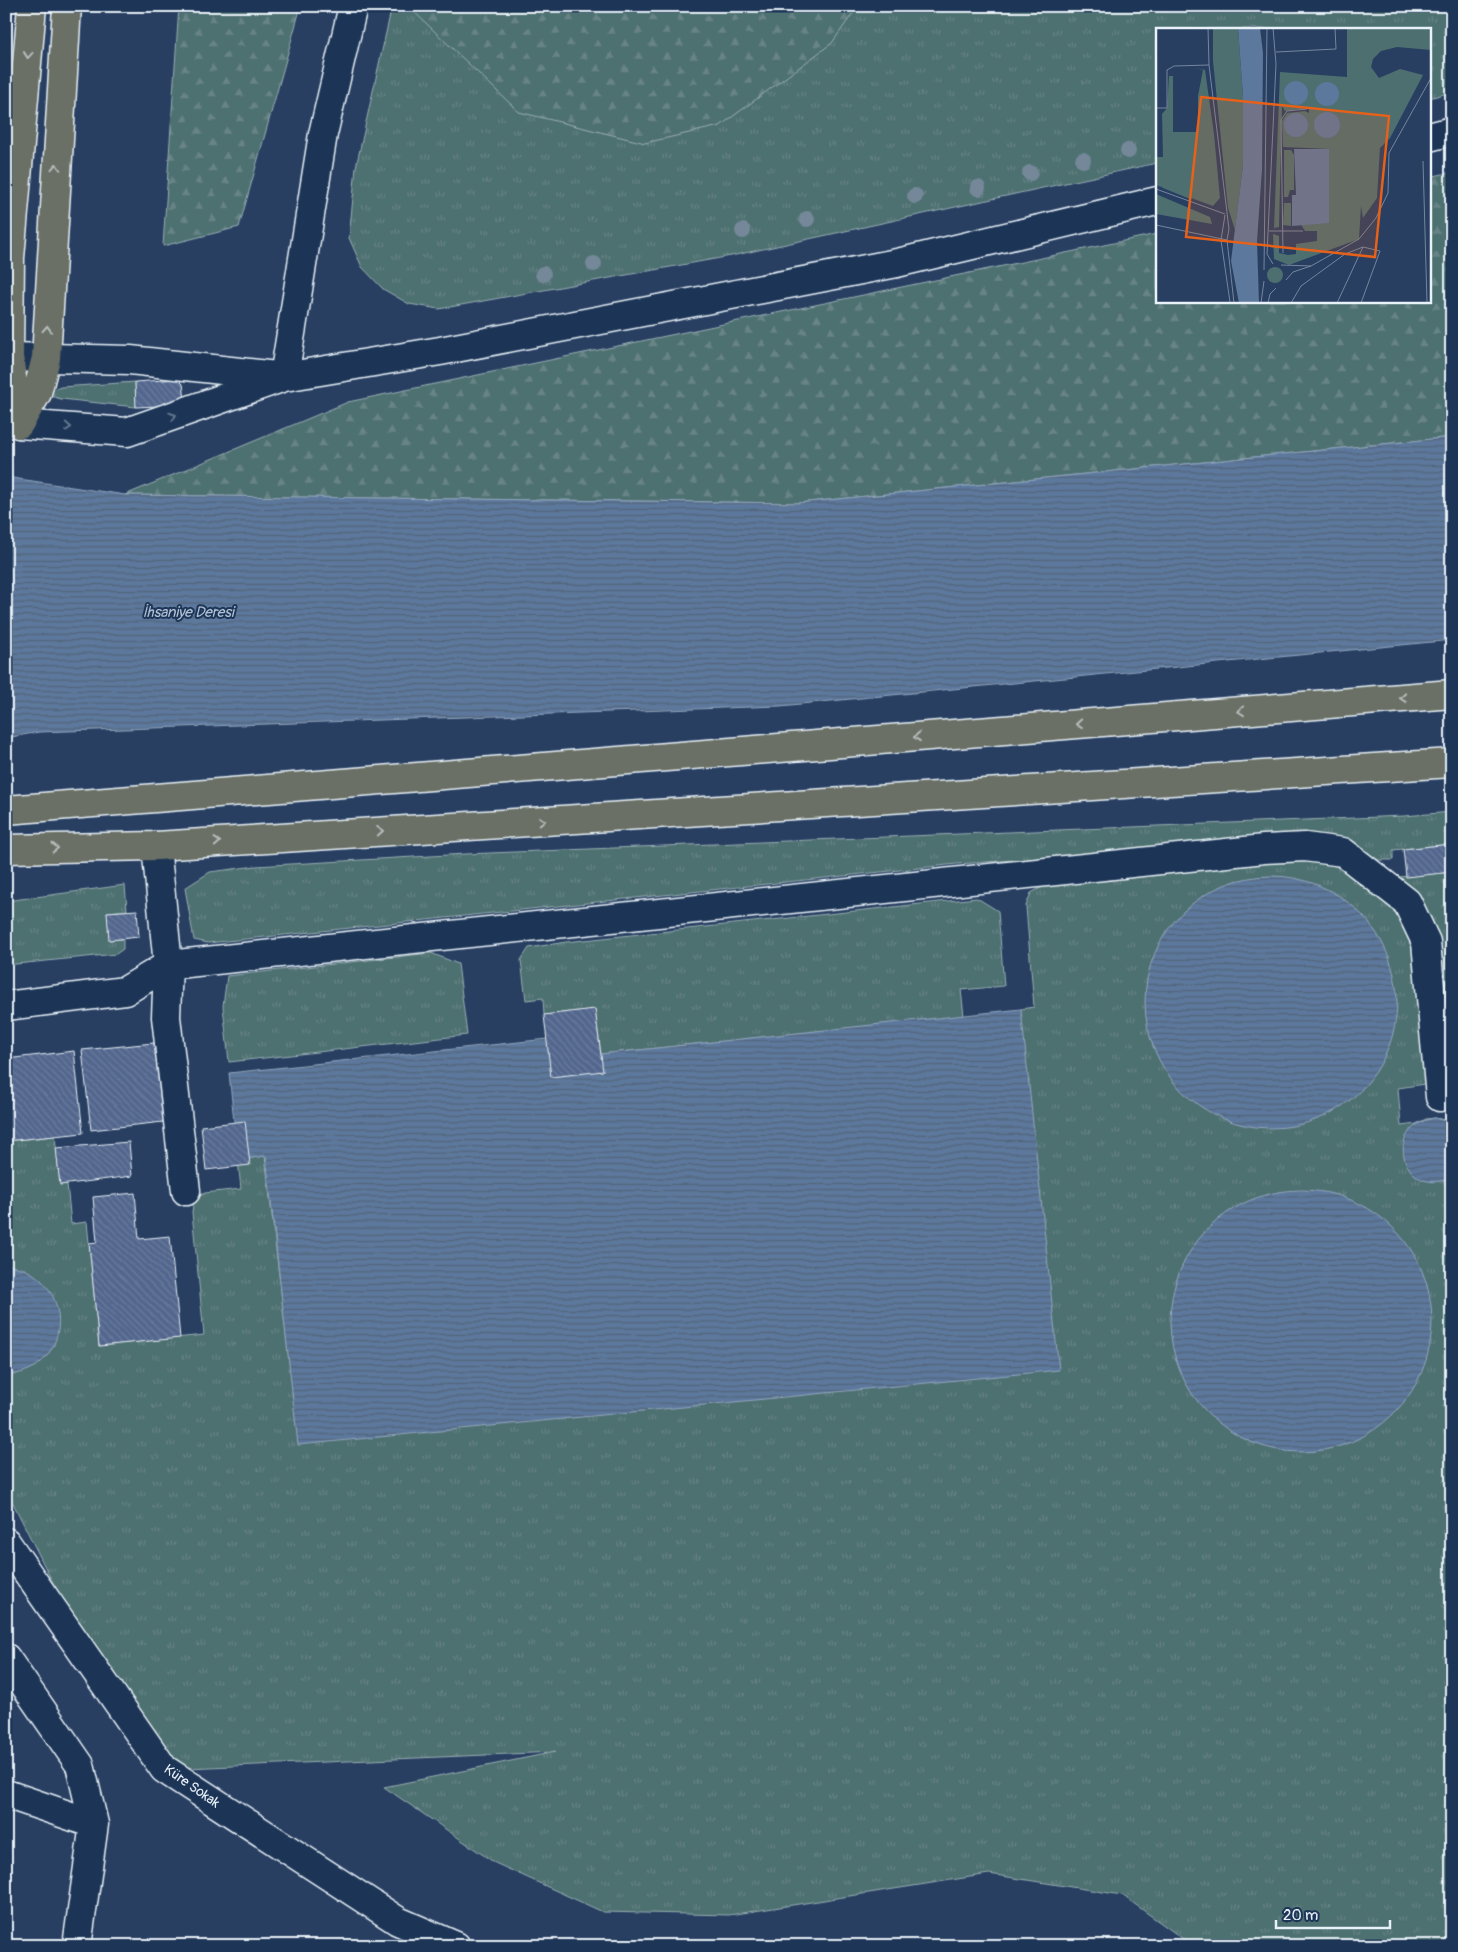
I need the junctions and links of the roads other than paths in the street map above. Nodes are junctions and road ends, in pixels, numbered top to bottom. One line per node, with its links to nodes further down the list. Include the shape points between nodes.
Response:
1 (32, 6): 7 (main road, one-way to 7, via 10,258)
2 (67, 6): 8 (main road, one-way to 2)
3 (352, 6): 9 (street, via 323,134)
4 (1452, 131): 5 (street)
5 (1430, 136)
6 (1156, 202): 9 (street, via 897,264 440,351)
7 (8, 357): 8 (street); 10 (main road)
8 (46, 358): 9 (street, via 130,360); 10 (main road, via 37,393)
9 (284, 377): 10 (street, one-way to 9, via 127,432)
10 (13, 424)
11 (1452, 694): 13 (main road, one-way to 13)
12 (1452, 763): 14 (main road, one-way to 12)
13 (6, 810)
14 (156, 846): 15 (main road, one-way to 14); 16 (street)
15 (6, 849)
16 (168, 965): 17 (street, via 125,992); 18 (street, via 1305,847 1343,852 1406,902 1426,942); 19 (street, via 166,1017)
17 (6, 1006)
18 (1440, 1097)
19 (186, 1192)
20 (6, 1542): 25 (street, Küre Sokak, via 164,1770 398,1920)
21 (6, 1658): 23 (street, via 80,1765)
22 (6, 1794): 23 (street)
23 (94, 1824): 24 (street)
24 (77, 1946)
25 (456, 1946)

